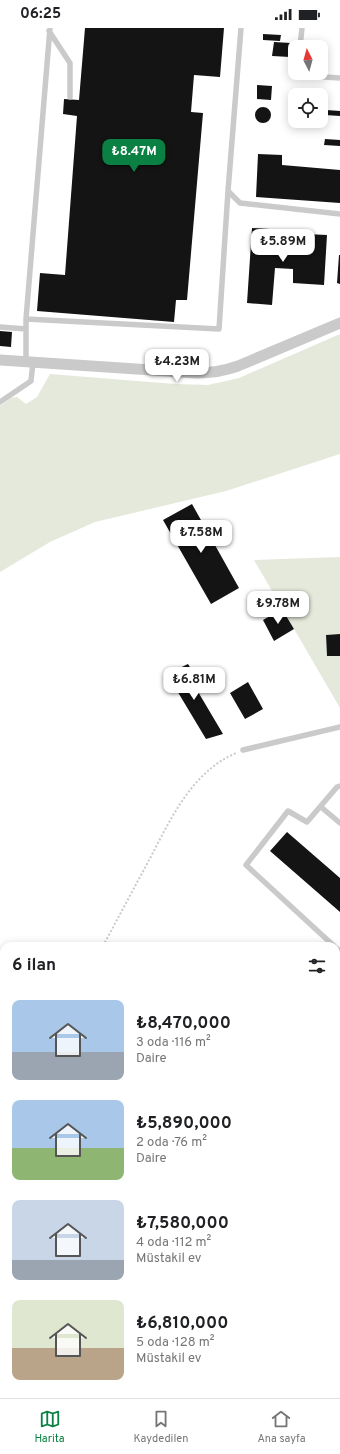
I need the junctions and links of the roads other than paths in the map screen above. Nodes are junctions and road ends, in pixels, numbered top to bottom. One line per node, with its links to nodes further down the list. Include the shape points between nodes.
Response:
1 (241, 28): 8 (lane)
2 (302, 28): 4 (lane)
3 (49, 29): 7 (lane, via 70,63); 10 (lane)
4 (301, 40)
5 (328, 77): 6 (lane)
6 (340, 78)
7 (70, 97)
8 (228, 191): 9 (lane, via 240,203); 10 (lane, via 219,329)
9 (340, 214)
10 (26, 319): 13 (lane)
11 (340, 323): 15 (street, via 238,366 213,373)
12 (0, 327): 13 (lane)
13 (26, 329): 15 (lane)
14 (0, 360): 15 (street)
15 (29, 362): 16 (lane, via 31,382)
16 (0, 402)
17 (340, 727): 18 (lane)
18 (243, 750)
19 (340, 786): 20 (lane)
20 (321, 807): 21 (lane); 22 (lane, via 307,822 288,811 246,865)
21 (340, 823)
22 (330, 942)

